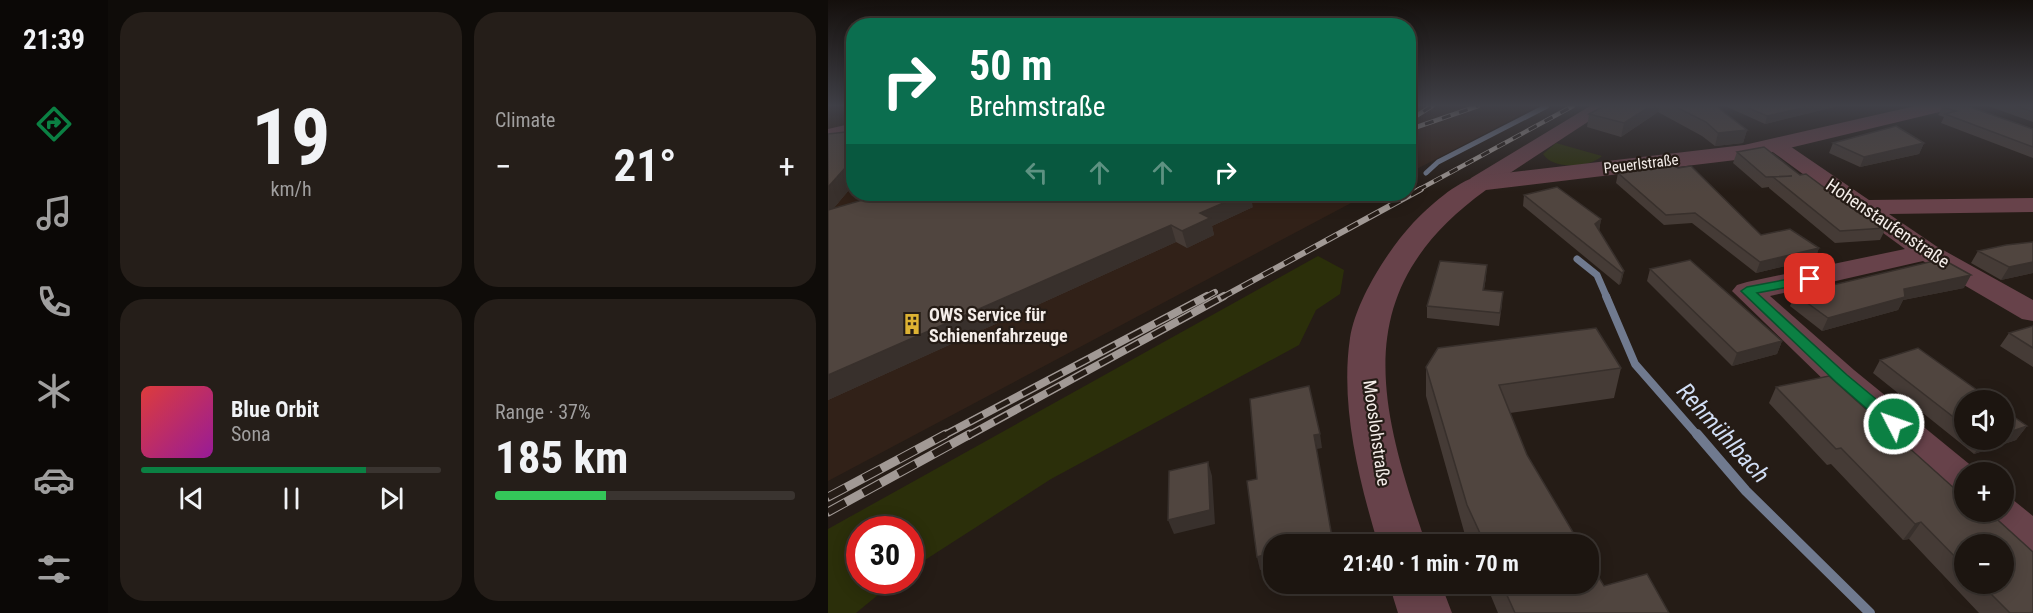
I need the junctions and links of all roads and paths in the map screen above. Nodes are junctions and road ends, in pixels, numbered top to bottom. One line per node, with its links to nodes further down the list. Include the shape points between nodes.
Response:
1 (1557, 135): 4 (street, Mooslohstraße)
2 (1824, 135): 3 (street, Peuerlstraße)
3 (1777, 146): 4 (street, Peuerlstraße); 6 (street, Hohenstaufenstraße)
4 (1479, 183): 11 (street, Mooslohstraße, via 1453,201 1412,241 1390,276 1368,337 1368,392 1385,493)
5 (2033, 205): 6 (street)
6 (1862, 207): 7 (street, Hohenstaufenstraße)
7 (1927, 252): 8 (street, Hohenstaufenstraße); 9 (street, via 1747,291)
8 (2033, 312)
9 (1954, 475)
10 (2009, 522): 12 (street)
11 (1399, 534)
12 (2033, 542)
13 (1418, 594): 14 (street)
14 (1425, 613)

